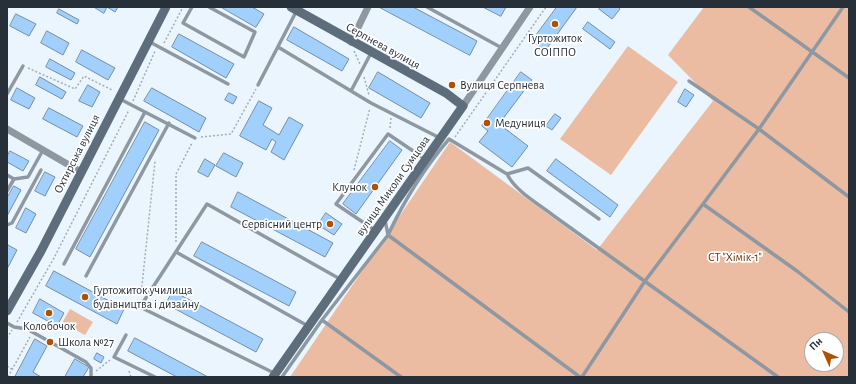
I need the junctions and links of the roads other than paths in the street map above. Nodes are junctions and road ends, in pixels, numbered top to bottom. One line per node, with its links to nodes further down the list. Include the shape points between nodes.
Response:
1 (166, 7): 10 (street, Охтирська вулиця)
2 (192, 7): 3 (lane, via 183,22 244,57 255,32)
3 (209, 7)
4 (368, 7): 11 (street)
5 (427, 7): 13 (lane)
6 (530, 7): 13 (street, вулиця Миколи Сумцова)
7 (748, 7): 14 (lane)
8 (844, 7): 14 (lane)
9 (295, 8): 11 (street, Серпнева вулиця); 12 (lane)
10 (147, 40): 19 (lane); 23 (street, Охтирська вулиця)
11 (351, 42): 15 (street, Серпнева вулиця)
12 (278, 47): 20 (lane); 21 (lane)
13 (502, 48): 24 (street, вулиця Миколи Сумцова)
14 (812, 52): 17 (lane); 28 (lane)
15 (371, 53): 21 (lane); 24 (street, Серпнева вулиця, via 446,93)
16 (23, 66): 22 (lane)
17 (849, 78)
18 (688, 81): 28 (lane)
19 (228, 84)
20 (258, 86)
21 (351, 91): 30 (lane)
22 (7, 94)
23 (118, 99): 25 (lane); 34 (street, Охтирська вулиця)
24 (463, 106): 30 (street, вулиця Миколи Сумцова)
25 (145, 112): 26 (lane); 47 (lane)
26 (169, 123): 29 (lane); 48 (lane)
27 (7, 129): 31 (street)
28 (759, 129): 39 (lane); 40 (lane)
29 (195, 138)
30 (447, 138): 32 (street, вулиця Миколи Сумцова); 35 (lane); 45 (lane, via 396,217)
31 (43, 150): 34 (street); 37 (lane, via 28,177)
32 (426, 159): 41 (street, вулиця Миколи Сумцова); 44 (lane, via 388,134 336,204)
33 (41, 170): 43 (lane, via 12,223)
34 (81, 172): 51 (street, Охтирська вулиця)
35 (507, 174): 42 (lane, via 528,168); 50 (lane, via 510,181 519,189)
36 (7, 175): 37 (lane)
37 (14, 179): 38 (lane)
38 (7, 191)
39 (849, 197)
40 (702, 204): 50 (lane); 52 (lane, via 798,271)
41 (385, 218): 44 (street, вулиця Миколи Сумцова); 45 (lane)
42 (599, 219)
43 (7, 225)
44 (376, 231): 49 (street, вулиця Миколи Сумцова)
45 (388, 235): 53 (lane); 61 (lane)
46 (176, 252): 49 (lane, via 207,204); 55 (lane); 58 (lane, via 140,306)
47 (64, 264)
48 (86, 276)
49 (342, 280): 55 (street, вулиця Миколи Сумцова)
50 (645, 281): 61 (lane); 62 (lane)
51 (7, 311)
52 (849, 312)
53 (322, 320): 58 (lane); 60 (lane)
54 (7, 323): 57 (lane, via 27,329 86,362 91,368)
55 (308, 326): 58 (street, вулиця Миколи Сумцова)
56 (126, 335): 59 (lane, via 114,357)
57 (92, 375)
58 (277, 376)
59 (155, 377)
60 (401, 377)
61 (581, 377)
62 (778, 377)

